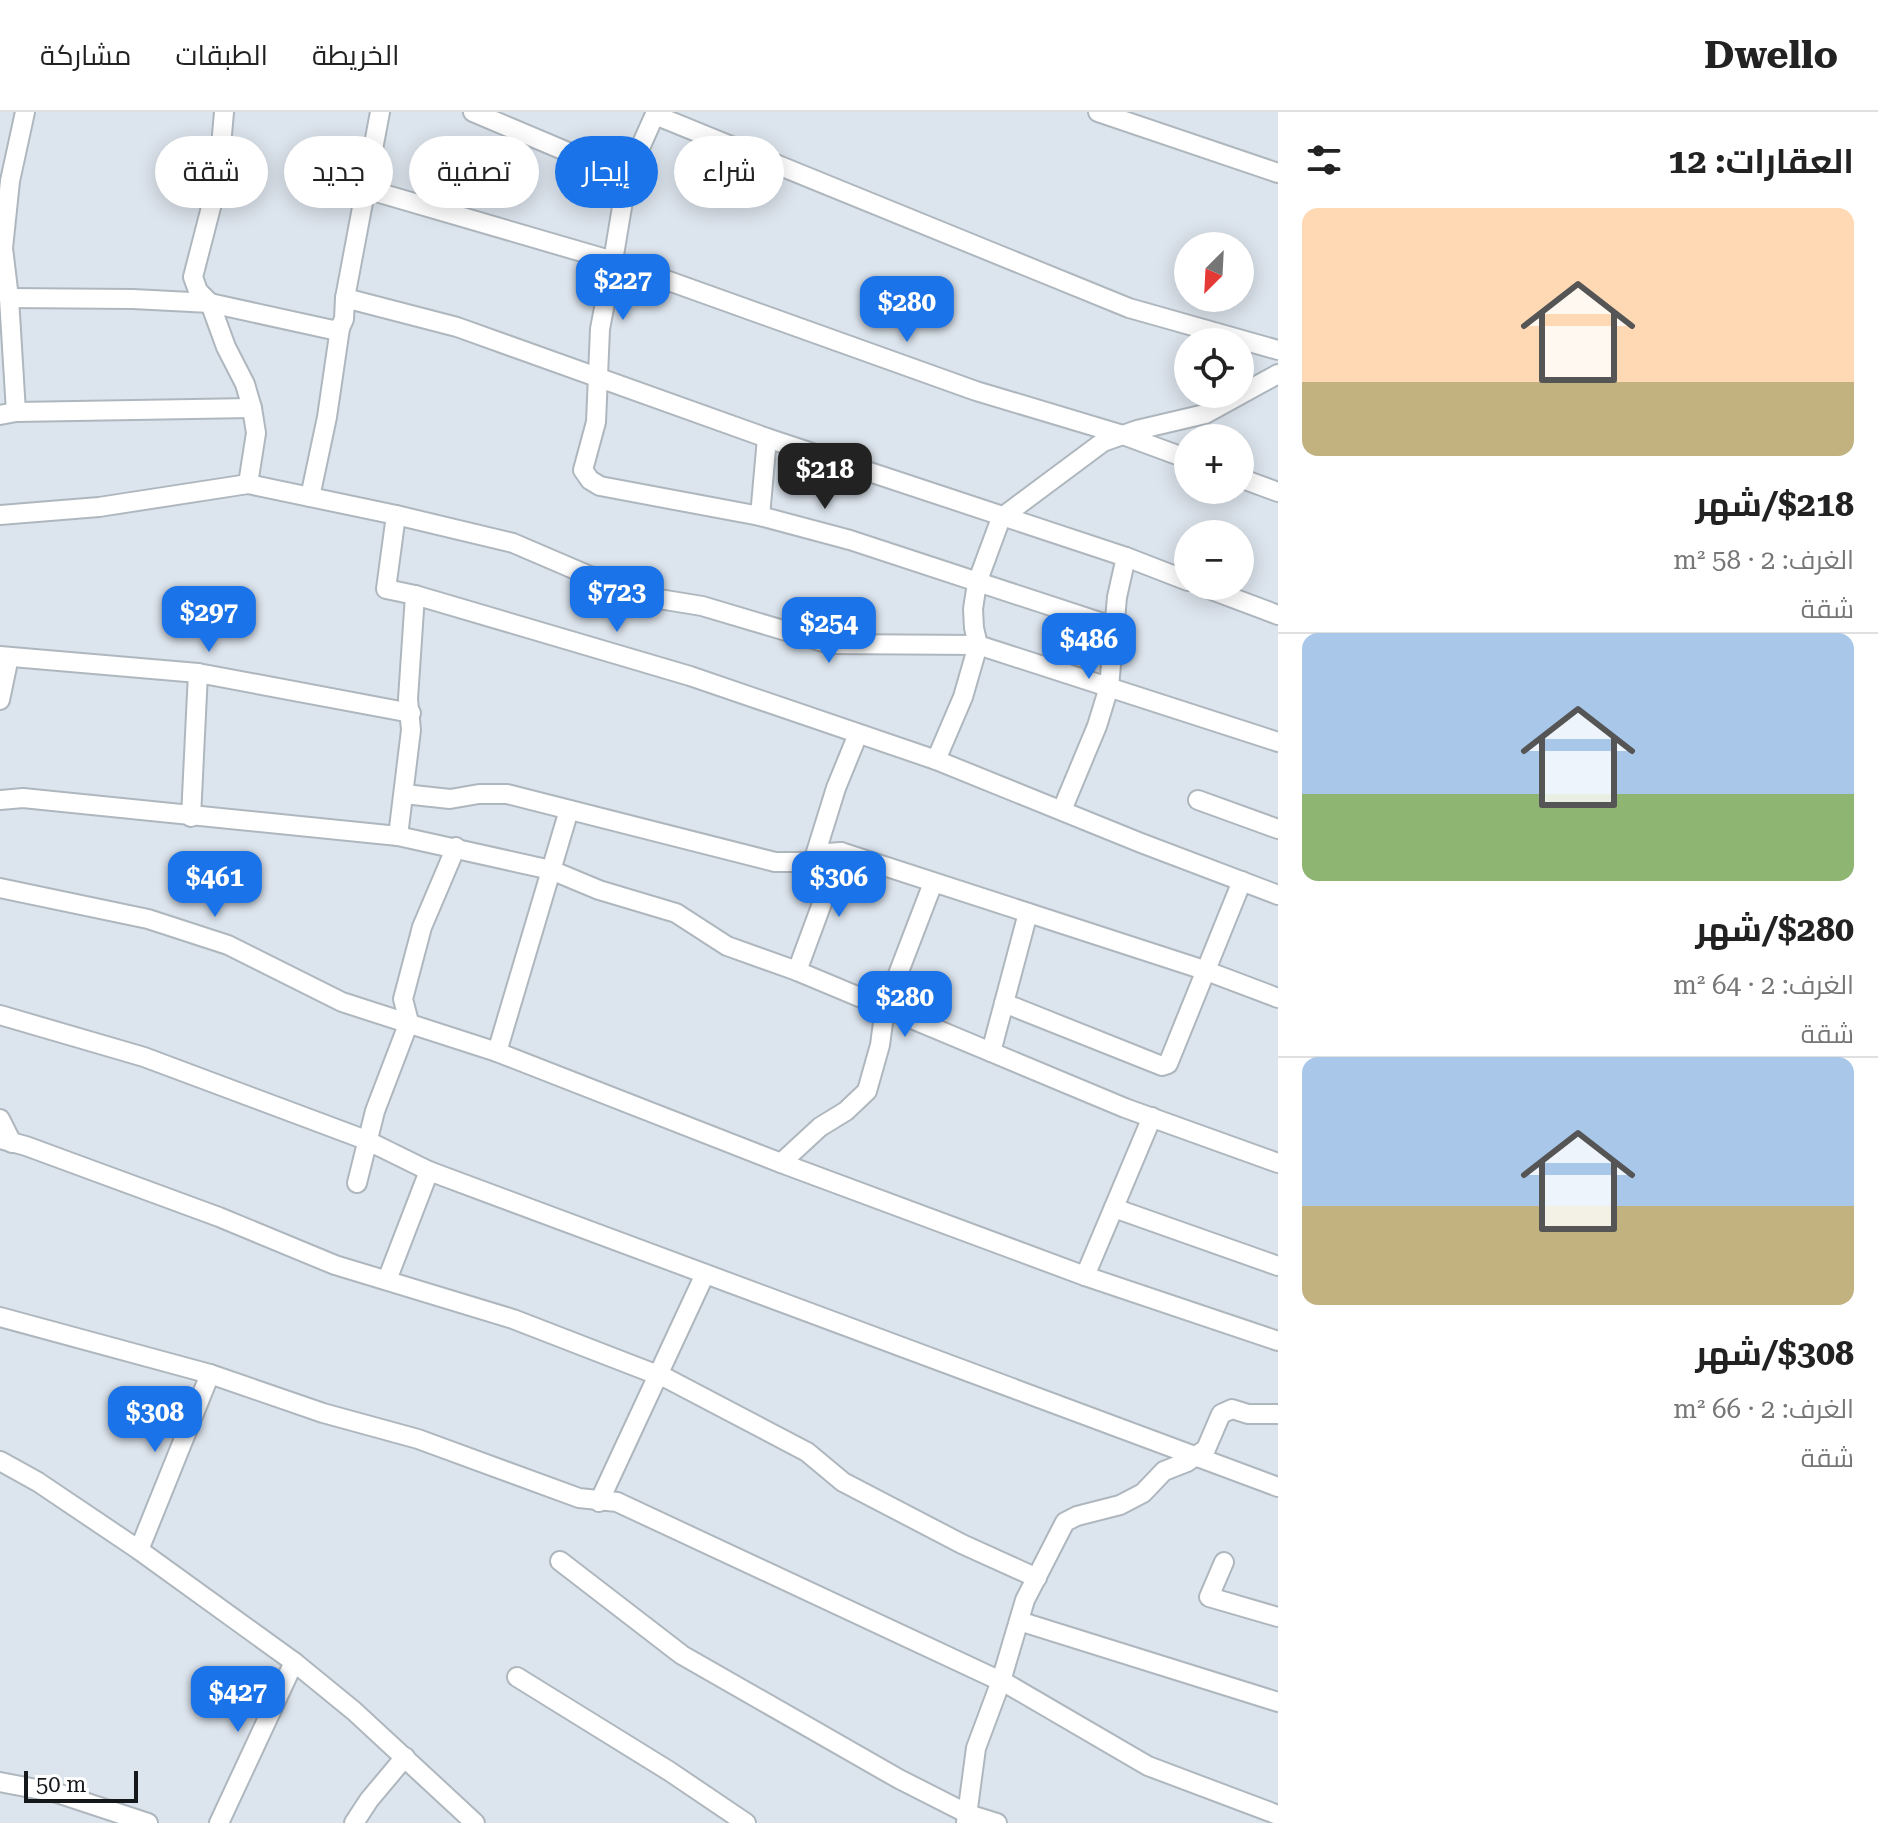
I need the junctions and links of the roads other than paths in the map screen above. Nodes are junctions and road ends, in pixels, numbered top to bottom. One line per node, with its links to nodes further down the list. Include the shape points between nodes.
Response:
1 (25, 112): 11 (street)
2 (224, 112): 19 (street, via 218,180 193,277)
3 (380, 112): 7 (street)
4 (473, 112): 9 (street)
5 (1098, 112): 10 (street)
6 (655, 114): 8 (street); 22 (street, via 1129,308)
7 (376, 136)
8 (645, 136)
9 (555, 147)
10 (1278, 173)
11 (5, 181): 15 (street)
12 (393, 197): 16 (street)
13 (362, 208): 18 (street)
14 (622, 208): 16 (street)
15 (1, 248): 17 (street)
16 (613, 261): 24 (street, via 600,329); 27 (street, via 976,391)
17 (9, 298): 19 (street); 21 (street)
18 (345, 298): 20 (street); 24 (street, via 457,327)
19 (210, 303): 20 (street); 25 (street)
20 (340, 328): 33 (street)
21 (6, 342): 26 (street)
22 (1278, 350)
23 (1278, 374): 27 (street, via 1205,414)
24 (598, 378): 28 (street); 36 (street, via 596,422 583,470 590,480)
25 (252, 408): 26 (street); 31 (street, via 256,433)
26 (8, 414)
27 (1123, 435): 29 (street); 37 (street, via 1086,454)
28 (767, 438): 36 (street); 37 (street)
29 (1174, 454)
30 (1254, 483): 32 (street)
31 (248, 484): 33 (street); 34 (street, via 99,507)
32 (1278, 492)
33 (310, 497): 35 (street)
34 (0, 515)
35 (396, 515): 41 (street, via 386,589); 45 (street, via 513,543 653,598 702,606 830,644)
36 (760, 516): 40 (street)
37 (1001, 518): 38 (street); 40 (street)
38 (1126, 557): 39 (street); 44 (street)
39 (1174, 576)
40 (977, 583): 44 (street); 45 (street, via 973,609)
41 (415, 595): 50 (street); 51 (street, via 690,676)
42 (1238, 600): 43 (street)
43 (1278, 615)
44 (1115, 627): 48 (street)
45 (978, 645): 48 (street); 53 (street)
46 (4, 656): 47 (street); 49 (street)
47 (198, 673): 50 (street); 59 (street)
48 (1109, 687): 52 (street); 58 (street)
49 (0, 700)
50 (411, 713): 54 (street)
51 (858, 734): 53 (street); 64 (street)
52 (1278, 742)
53 (936, 760): 58 (street)
54 (404, 794): 57 (street, via 450,799 507,794); 61 (street)
55 (0, 800): 59 (street, via 23,798)
56 (1198, 800): 60 (street)
57 (569, 810): 64 (street, via 775,862); 65 (street)
58 (1062, 810): 66 (street)
59 (191, 817): 61 (street)
60 (1278, 829)
61 (398, 836): 62 (street)
62 (456, 847): 65 (street); 77 (street, via 422,927 403,999)
63 (841, 852): 64 (street); 67 (street); 72 (street)
64 (813, 862)
65 (551, 870): 72 (street, via 676,913 727,946); 78 (street)
66 (1242, 881): 69 (street); 71 (street)
67 (933, 883): 70 (street); 75 (street)
68 (0, 888): 77 (street, via 148,919 228,945 342,1002)
69 (1278, 895)
70 (1028, 913): 71 (street); 74 (street)
71 (1204, 970): 73 (street); 74 (street, via 1168,1064 1162,1066)
72 (797, 971): 75 (street)
73 (1278, 998)
74 (1004, 1003): 79 (street)
75 (885, 1008): 79 (street); 84 (street, via 867,1091)
76 (0, 1017): 82 (street, via 144,1057)
77 (409, 1022): 78 (street); 82 (street)
78 (497, 1052): 84 (street)
79 (991, 1052): 80 (street)
80 (1152, 1117): 85 (street); 88 (street)
81 (0, 1119): 83 (street)
82 (366, 1140): 86 (street); 87 (street)
83 (6, 1141): 92 (street)
84 (781, 1163): 91 (street)
85 (1278, 1163)
86 (429, 1171): 90 (street); 92 (street)
87 (357, 1183)
88 (1114, 1208): 89 (street); 91 (street)
89 (1278, 1266)
90 (705, 1274): 96 (street); 98 (street)
91 (1085, 1276): 94 (street)
92 (387, 1280): 96 (street, via 513,1319)
93 (0, 1317): 95 (street)
94 (1278, 1341)
95 (210, 1374): 101 (street); 102 (street)
96 (659, 1376): 101 (street); 105 (street, via 807,1452 843,1482)
97 (1278, 1414): 98 (street, via 1232,1409 1221,1414 1206,1449)
98 (1195, 1456): 100 (street); 105 (street, via 1164,1471 1143,1493 1120,1505 1065,1522)
99 (0, 1461): 102 (street)
100 (1278, 1487)
101 (599, 1502): 110 (street, via 631,1508)
102 (139, 1550): 108 (street)
103 (560, 1561): 115 (street, via 682,1655)
104 (1224, 1562): 106 (street, via 1209,1597)
105 (1037, 1578): 107 (street)
106 (1278, 1617)
107 (1019, 1621): 110 (street); 111 (street)
108 (294, 1662): 112 (street); 117 (street)
109 (517, 1677): 120 (street)
110 (1001, 1681): 114 (street, via 1148,1766); 115 (street, via 976,1748)
111 (1278, 1702)
112 (405, 1757): 118 (street); 119 (street)
113 (0, 1782): 116 (street, via 57,1793)
114 (1275, 1817)
115 (967, 1818): 121 (street)
116 (148, 1823)
117 (219, 1823)
118 (354, 1823)
119 (475, 1823)
120 (746, 1823)
121 (997, 1823)

